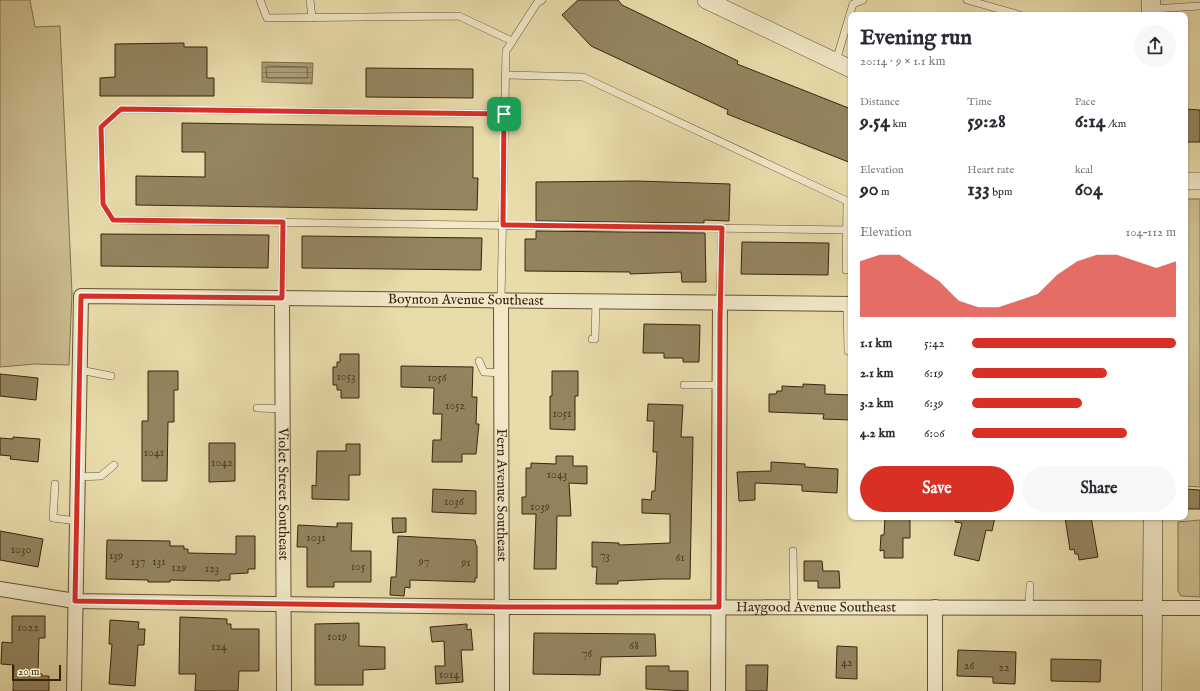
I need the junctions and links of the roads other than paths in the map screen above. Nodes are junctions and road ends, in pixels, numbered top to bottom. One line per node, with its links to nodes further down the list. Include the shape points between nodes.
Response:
1 (260, 0): 11 (lane, via 267,18)
2 (310, 0): 11 (lane)
3 (542, 0): 13 (lane)
4 (706, 0): 14 (street)
5 (862, 0): 9 (lane, via 853,4)
6 (967, 0): 10 (lane)
7 (1200, 6): 8 (lane)
8 (1151, 8)
9 (851, 12)
10 (1009, 12)
11 (312, 18): 13 (lane, via 460,16)
12 (848, 21): 14 (lane)
13 (512, 41): 16 (lane, via 506,51)
14 (836, 62): 15 (street)
15 (848, 68)
16 (505, 75): 17 (lane); 23 (lane, via 583,77 847,201)
17 (504, 114): 20 (lane, via 121,109 101,127 103,204 113,220); 21 (lane)
18 (1188, 181): 19 (street)
19 (1200, 181)
20 (283, 222): 21 (lane); 25 (lane)
21 (503, 225): 22 (lane); 26 (lane)
22 (722, 228): 23 (lane); 28 (lane)
23 (846, 230): 24 (lane)
24 (846, 270)
25 (282, 298): 26 (street, Boynton Avenue Southeast); 32 (street, Boynton Avenue Southeast, via 81,296); 38 (street, Violet Street Southeast)
26 (501, 300): 27 (street, Boynton Avenue Southeast); 33 (street, Fern Avenue Southeast)
27 (596, 301): 28 (street, Boynton Avenue Southeast); 30 (lane, via 595,339)
28 (720, 302): 29 (street, Boynton Avenue Southeast); 36 (street)
29 (848, 304)
30 (592, 339)
31 (479, 361): 33 (lane, via 484,372)
32 (80, 370): 34 (lane); 40 (street)
33 (501, 373): 50 (street, Fern Avenue Southeast)
34 (111, 376)
35 (684, 385): 36 (lane)
36 (720, 385): 51 (street)
37 (257, 408): 38 (lane)
38 (283, 409): 48 (street, Violet Street Southeast)
39 (114, 465): 40 (lane, via 101,476)
40 (78, 477): 43 (street)
41 (55, 484): 43 (lane, via 53,518)
42 (1153, 520): 49 (main road)
43 (76, 521): 47 (street)
44 (793, 551): 52 (lane)
45 (1030, 585): 54 (lane)
46 (0, 589): 47 (street, Haygood Avenue Southeast)
47 (75, 601): 48 (street, Haygood Avenue Southeast); 56 (street)
48 (284, 604): 50 (street, Haygood Avenue Southeast); 57 (street, Violet Street Southeast)
49 (1153, 606): 54 (street, Haygood Avenue Southeast); 55 (street, Haygood Avenue Southeast); 61 (main road)
50 (502, 607): 51 (street, Haygood Avenue Southeast); 58 (street, Fern Avenue Southeast)
51 (719, 607): 52 (street, Haygood Avenue Southeast); 59 (street)
52 (794, 607): 53 (street, Haygood Avenue Southeast)
53 (935, 607): 54 (street, Haygood Avenue Southeast); 60 (street)
54 (1029, 607)
55 (1200, 608)
56 (74, 691)
57 (284, 691)
58 (502, 691)
59 (718, 691)
60 (935, 691)
61 (1152, 691)

